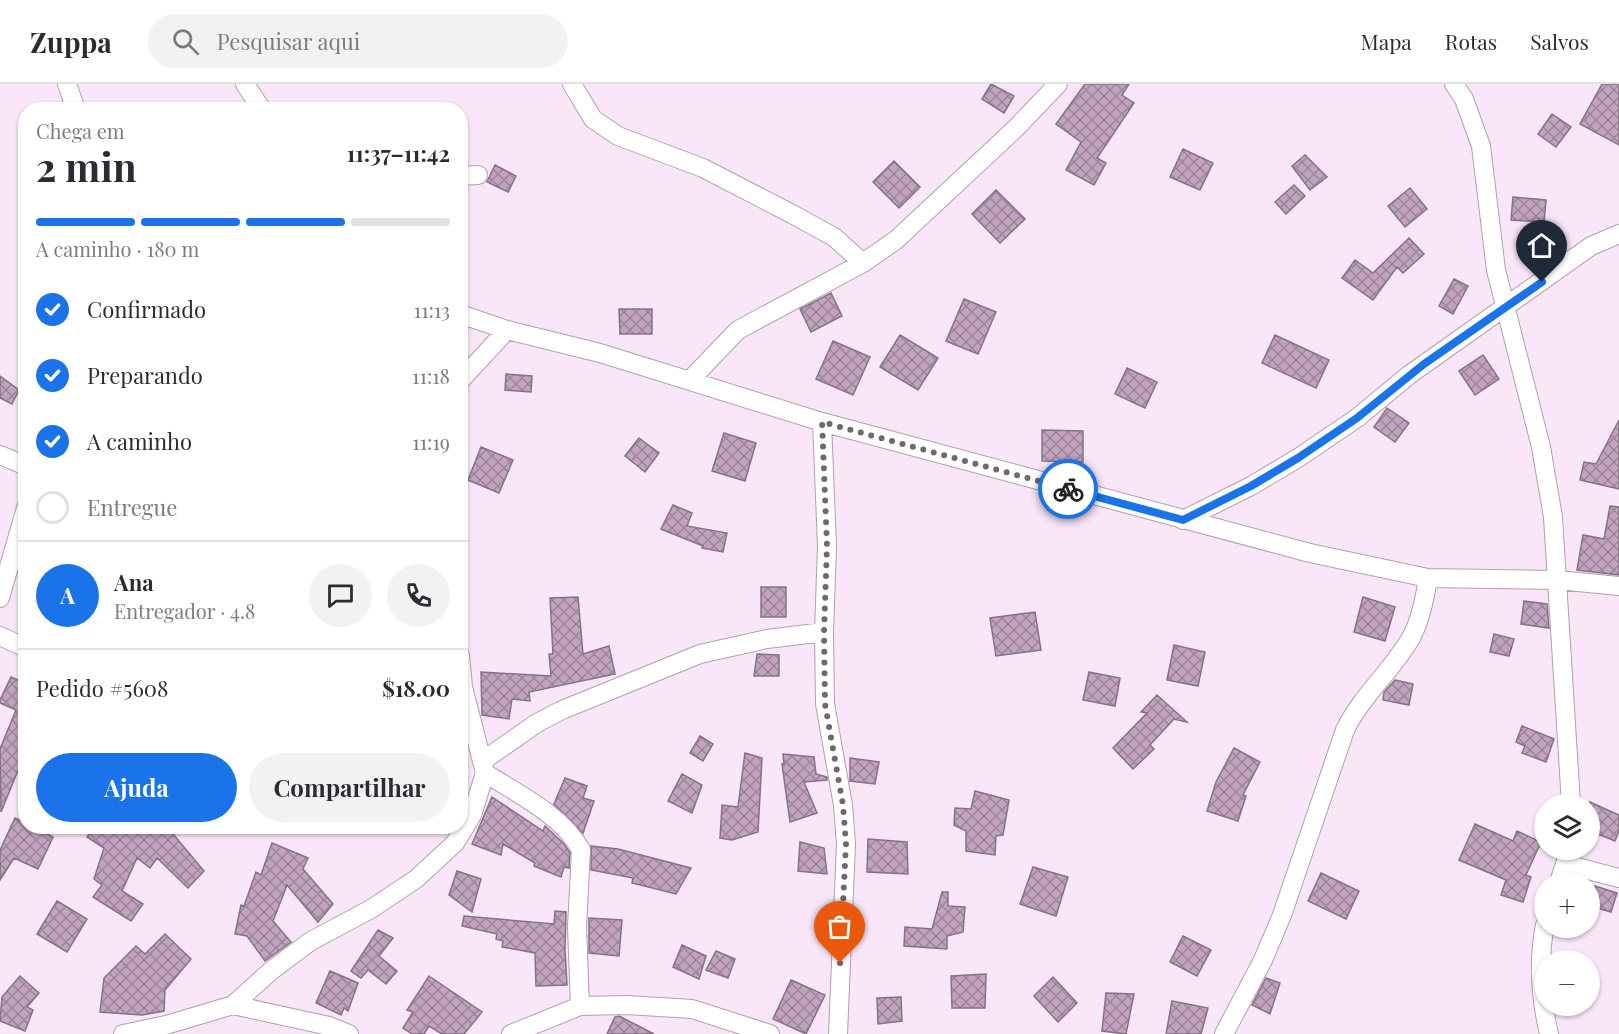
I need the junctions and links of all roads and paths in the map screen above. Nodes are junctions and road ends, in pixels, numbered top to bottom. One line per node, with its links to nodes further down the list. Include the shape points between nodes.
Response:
1 (67, 84): 6 (street)
2 (245, 84): 7 (street)
3 (572, 84): 9 (street, via 593,119 618,136 703,168 792,214 834,237)
4 (1058, 84): 9 (street, via 1017,128 896,240)
5 (1454, 84): 10 (street, via 1464,99 1481,146 1496,270)
6 (73, 102)
7 (256, 102)
8 (1619, 234): 10 (street, via 1591,246)
9 (863, 263): 14 (street, via 738,330)
10 (1505, 307): 18 (street, via 1298,458); 21 (street, via 1541,447)
11 (468, 317): 12 (street)
12 (507, 330): 13 (street); 14 (street)
13 (468, 372)
14 (690, 380): 15 (street)
15 (822, 422): 18 (street); 24 (street, via 827,546)
16 (0, 455): 17 (street)
17 (18, 463)
18 (1183, 520): 20 (street)
19 (18, 536): 23 (street)
20 (1428, 578): 21 (street); 42 (street, via 1420,619 1411,637 1356,708 1345,730 1282,915)
21 (1558, 580): 22 (street); 29 (street)
22 (1619, 586)
23 (0, 598)
24 (824, 632): 28 (street, via 767,639 700,654 537,723); 41 (street, via 825,704 846,844)
25 (0, 636): 26 (street)
26 (18, 644)
27 (468, 708): 28 (street)
28 (485, 766): 30 (street); 36 (street, via 545,812 576,840 581,850 577,927)
29 (1570, 794)
30 (468, 822)
31 (460, 834): 35 (street, via 416,879 311,941 272,969)
32 (1577, 860): 33 (street)
33 (1619, 878)
34 (1542, 938): 43 (street, via 1543,1008)
35 (233, 1005): 37 (street); 38 (street)
36 (580, 1006): 39 (street); 40 (street, via 692,1009)
37 (123, 1034)
38 (349, 1034)
39 (511, 1034)
40 (770, 1034)
41 (838, 1034)
42 (1224, 1034)
43 (1549, 1034)

